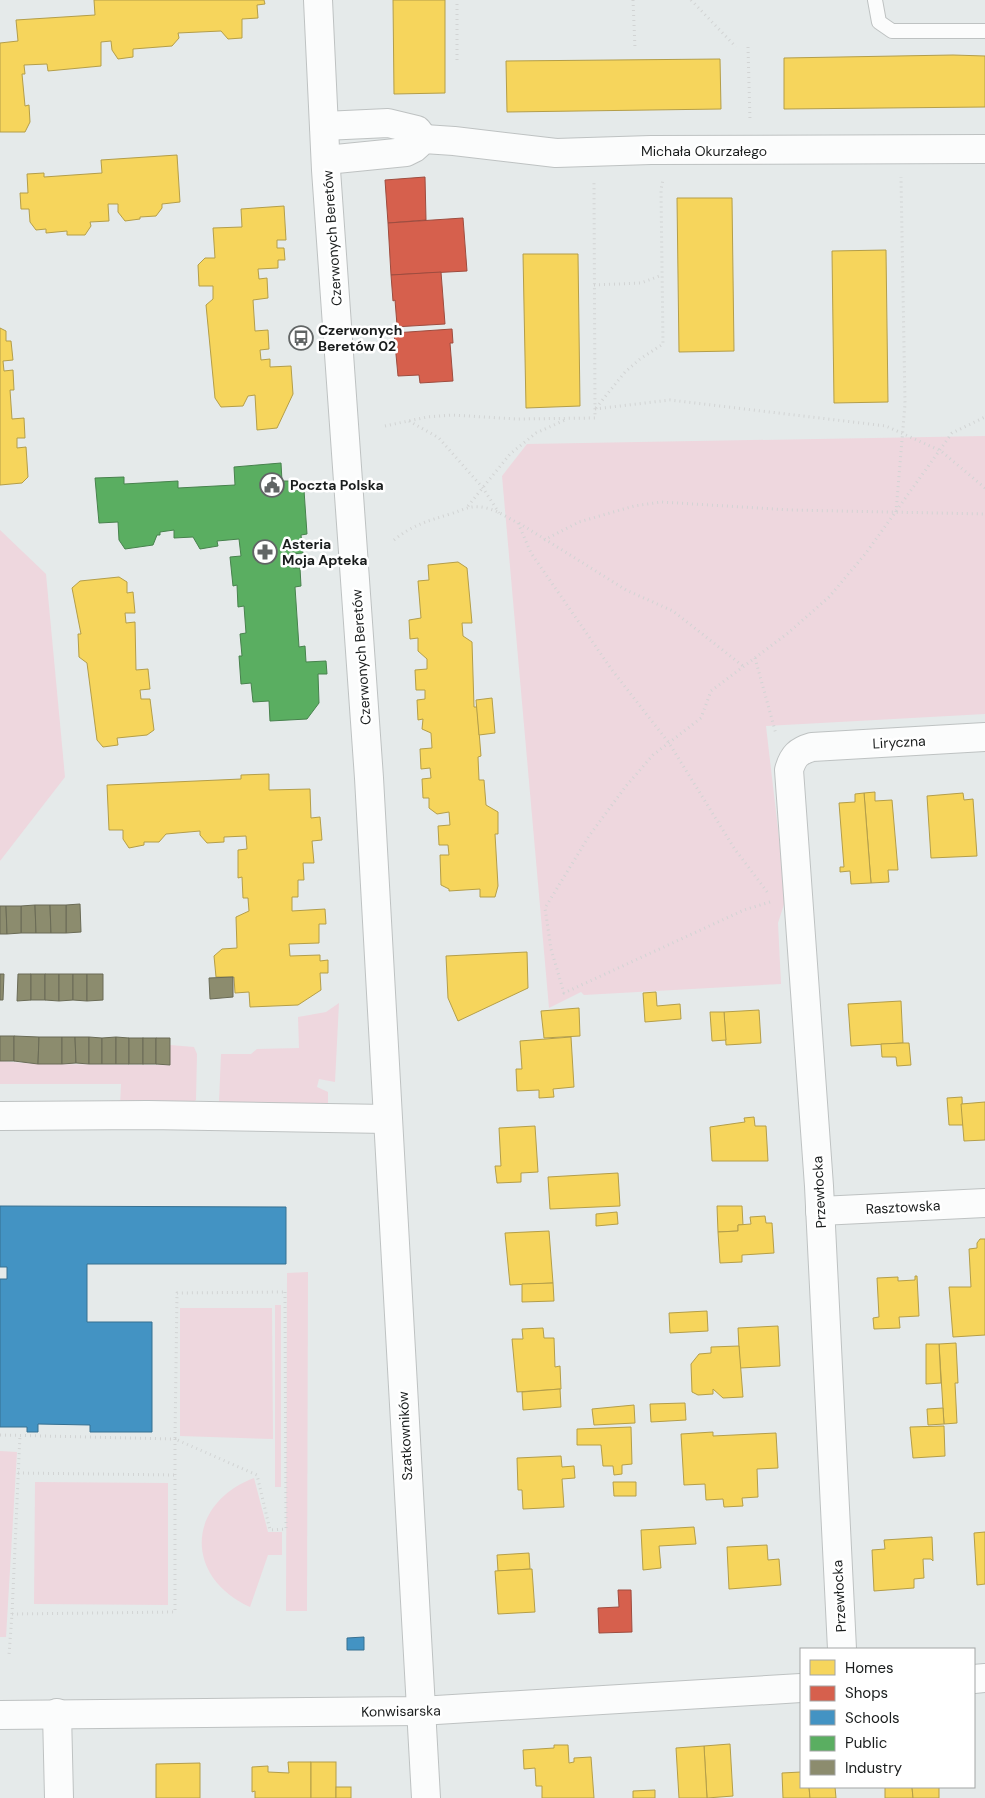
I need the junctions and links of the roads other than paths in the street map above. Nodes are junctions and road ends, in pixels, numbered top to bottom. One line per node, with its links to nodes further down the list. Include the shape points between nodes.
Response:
1 (318, 0): 4 (street, Czerwonych Beretów)
2 (875, 0): 3 (lane, via 879,22 892,31)
3 (985, 31)
4 (324, 126): 5 (street, Michała Okurzałego, via 388,123 417,130); 7 (street, Czerwonych Beretów)
5 (424, 139): 6 (street, Michała Okurzałego, via 556,153); 7 (street, via 406,152)
6 (985, 149)
7 (326, 160): 10 (street, Czerwonych Beretów)
8 (985, 737): 9 (street, Liryczna)
9 (802, 754): 14 (street, Przewłocka, via 789,770)
10 (386, 1074): 12 (street, Szatkowników)
11 (0, 1116): 12 (street)
12 (387, 1118): 17 (street, Szatkowników)
13 (985, 1203): 14 (street, Rasztowska)
14 (820, 1211): 15 (street, Przewłocka)
15 (842, 1648)
16 (800, 1688): 17 (street, Konwisarska)
17 (420, 1711): 18 (street, Konwisarska); 21 (street, Szatkowników)
18 (57, 1713): 19 (street, Konwisarska); 20 (street)
19 (0, 1715)
20 (58, 1798)
21 (426, 1798)

